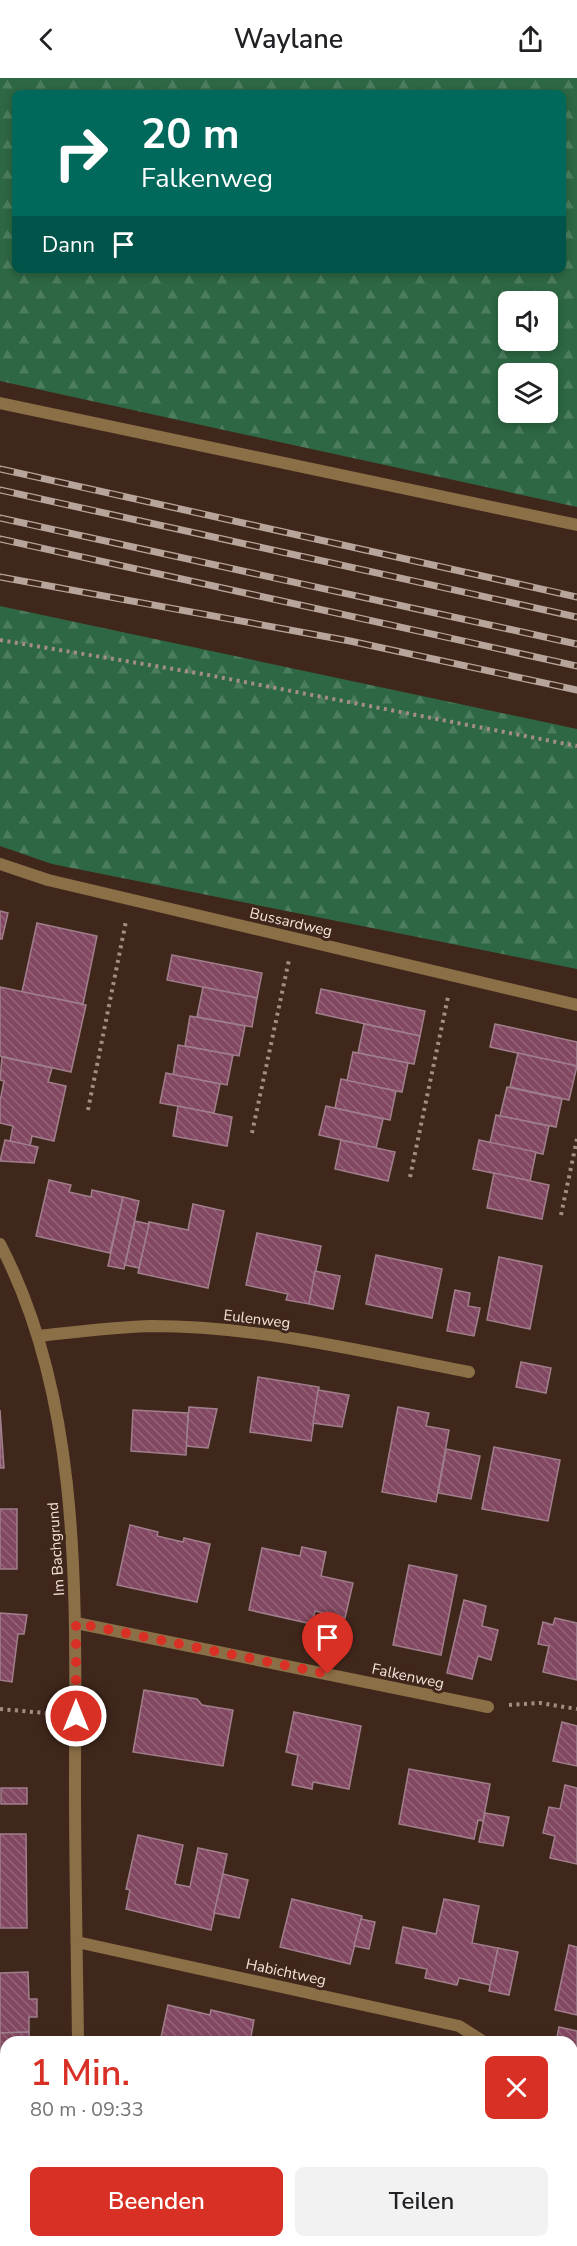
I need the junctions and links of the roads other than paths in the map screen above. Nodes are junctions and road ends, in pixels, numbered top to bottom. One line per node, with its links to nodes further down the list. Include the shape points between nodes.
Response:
1 (0, 402): 2 (street)
2 (577, 525)
3 (0, 864): 4 (street, Bussardweg, via 48,880)
4 (577, 1005)
5 (0, 1244): 6 (street, Im Bachgrund)
6 (38, 1336): 7 (street, Eulenweg, via 152,1326 239,1331); 8 (street, Im Bachgrund, via 65,1479)
7 (469, 1372)
8 (76, 1623): 9 (street, Falkenweg); 10 (street, Im Bachgrund)
9 (488, 1707)
10 (77, 1942): 11 (street, Im Bachgrund); 12 (street, Habichtweg, via 459,2026)
11 (78, 2036)
12 (475, 2036)

